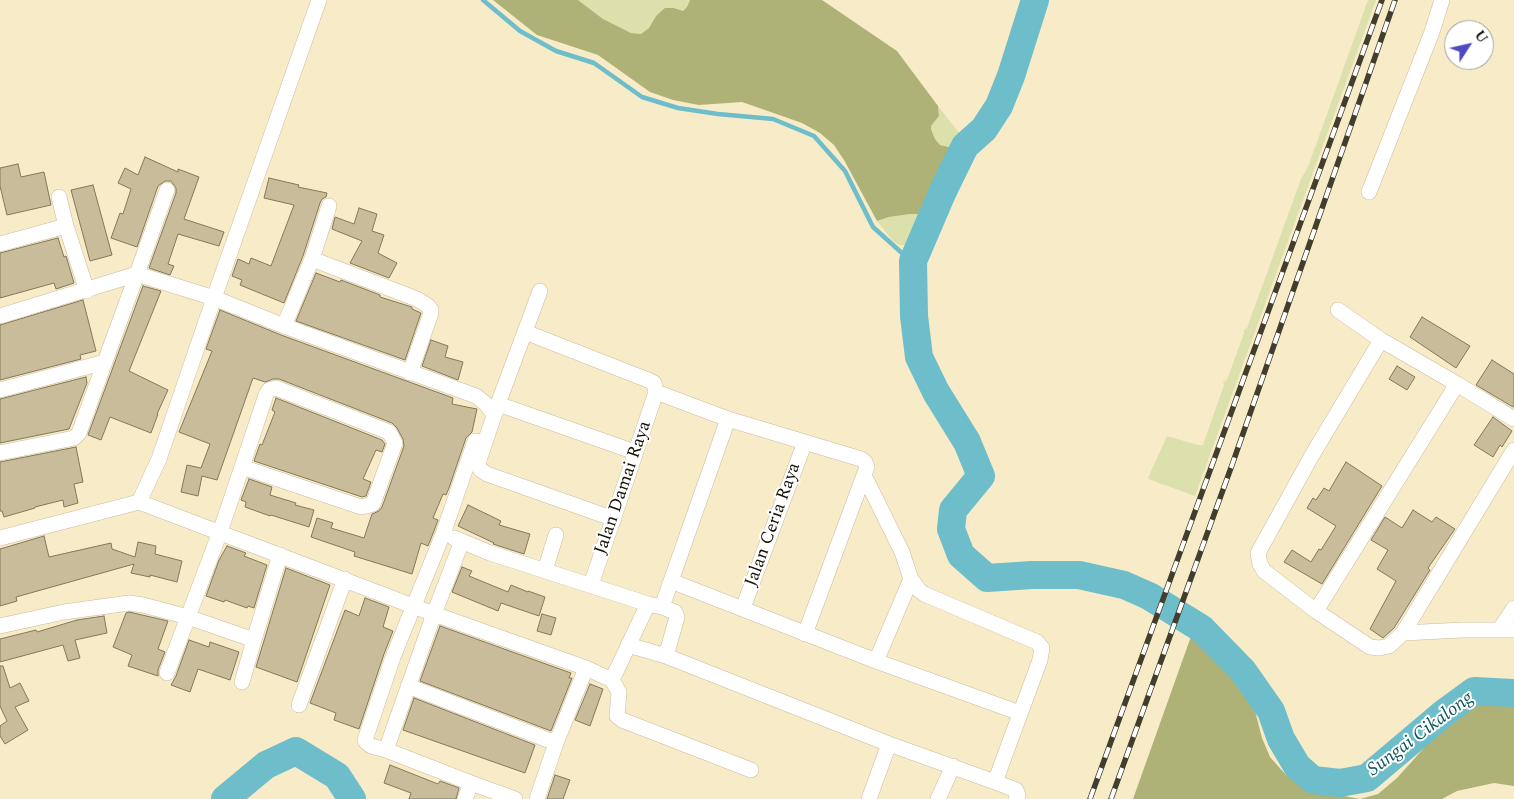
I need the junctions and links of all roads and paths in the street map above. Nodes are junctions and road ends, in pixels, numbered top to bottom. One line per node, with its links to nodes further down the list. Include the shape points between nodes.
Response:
1 (319, 0): 13 (street)
2 (1442, 0): 4 (street)
3 (167, 190): 10 (street)
4 (1369, 192)
5 (59, 197): 7 (street)
6 (329, 206): 9 (street)
7 (66, 226): 8 (street); 11 (street)
8 (0, 244)
9 (312, 259): 16 (street); 20 (street, via 428,306 431,313)
10 (137, 274): 11 (street); 13 (street); 19 (street)
11 (87, 290): 15 (street)
12 (540, 291): 17 (street)
13 (214, 298): 16 (street); 34 (street, via 159,459)
14 (1338, 310): 18 (street)
15 (0, 316)
16 (284, 326): 20 (street)
17 (525, 332): 23 (street, via 648,380 654,383); 24 (street)
18 (1381, 340): 21 (street); 51 (street, via 1258,553 1264,571)
19 (105, 362): 22 (street); 31 (street, via 79,433 74,438)
20 (410, 373): 24 (street, via 476,396)
21 (1457, 384): 26 (street); 51 (street)
22 (0, 390)
23 (656, 392): 25 (street); 30 (street, Jalan Damai Raya)
24 (492, 407): 27 (street); 30 (street)
25 (728, 419): 28 (street); 45 (street)
26 (1514, 420)
27 (485, 442): 35 (street, via 478,463 483,472); 37 (street, via 475,441)
28 (805, 442): 33 (street, via 861,459 867,467); 49 (street, Jalan Ceria Raya)
29 (1514, 450): 56 (street)
30 (635, 452): 35 (street, Jalan Damai Raya)
31 (0, 453)
32 (242, 467): 32 (street, via 366,506 373,504 395,443 389,432 272,388 267,392); 36 (street)
33 (864, 476): 44 (street, via 902,552); 57 (street)
34 (139, 502): 36 (street); 39 (street)
35 (614, 519): 46 (street, Jalan Damai Raya)
36 (220, 532): 41 (street); 53 (street)
37 (443, 534): 40 (street); 48 (street)
38 (556, 535): 42 (street)
39 (0, 538)
40 (462, 541): 42 (street); 52 (street)
41 (280, 555): 43 (street); 58 (street)
42 (545, 570): 46 (street)
43 (345, 579): 48 (street); 67 (street)
44 (911, 579): 61 (street); 68 (street, via 924,594 1041,645 1043,651)
45 (671, 581): 47 (street); 49 (street)
46 (591, 585): 47 (street)
47 (655, 605): 59 (street); 60 (street, via 675,612 678,617)
48 (414, 606): 52 (street); 71 (street, via 364,740 370,746)
49 (743, 608): 57 (street)
50 (1514, 608): 55 (street)
51 (1316, 611): 56 (street, via 1370,647 1389,646)
52 (434, 614): 62 (street); 66 (street)
53 (188, 616): 54 (street, via 129,603 64,612); 58 (street); 63 (street)
54 (0, 626)
55 (1507, 630): 56 (street)
56 (1402, 633)
57 (805, 634): 61 (street)
58 (254, 640): 65 (street)
59 (628, 645): 60 (street); 64 (street)
60 (666, 656): 70 (street)
61 (876, 661): 68 (street)
62 (586, 668): 64 (street); 69 (street)
63 (166, 673)
64 (612, 680): 73 (street, via 619,695 618,718)
65 (242, 682)
66 (408, 686): 69 (street); 71 (street)
67 (299, 706)
68 (1020, 713): 74 (street)
69 (556, 743): 78 (street)
70 (889, 744): 72 (street); 79 (street)
71 (386, 750): 75 (street)
72 (953, 766): 74 (street); 80 (street)
73 (751, 770)
74 (995, 782): 81 (street, via 1016,790)
75 (471, 783): 76 (street); 77 (street)
76 (465, 799)
77 (515, 799)
78 (537, 799)
79 (869, 799)
80 (938, 799)
81 (1016, 799)

